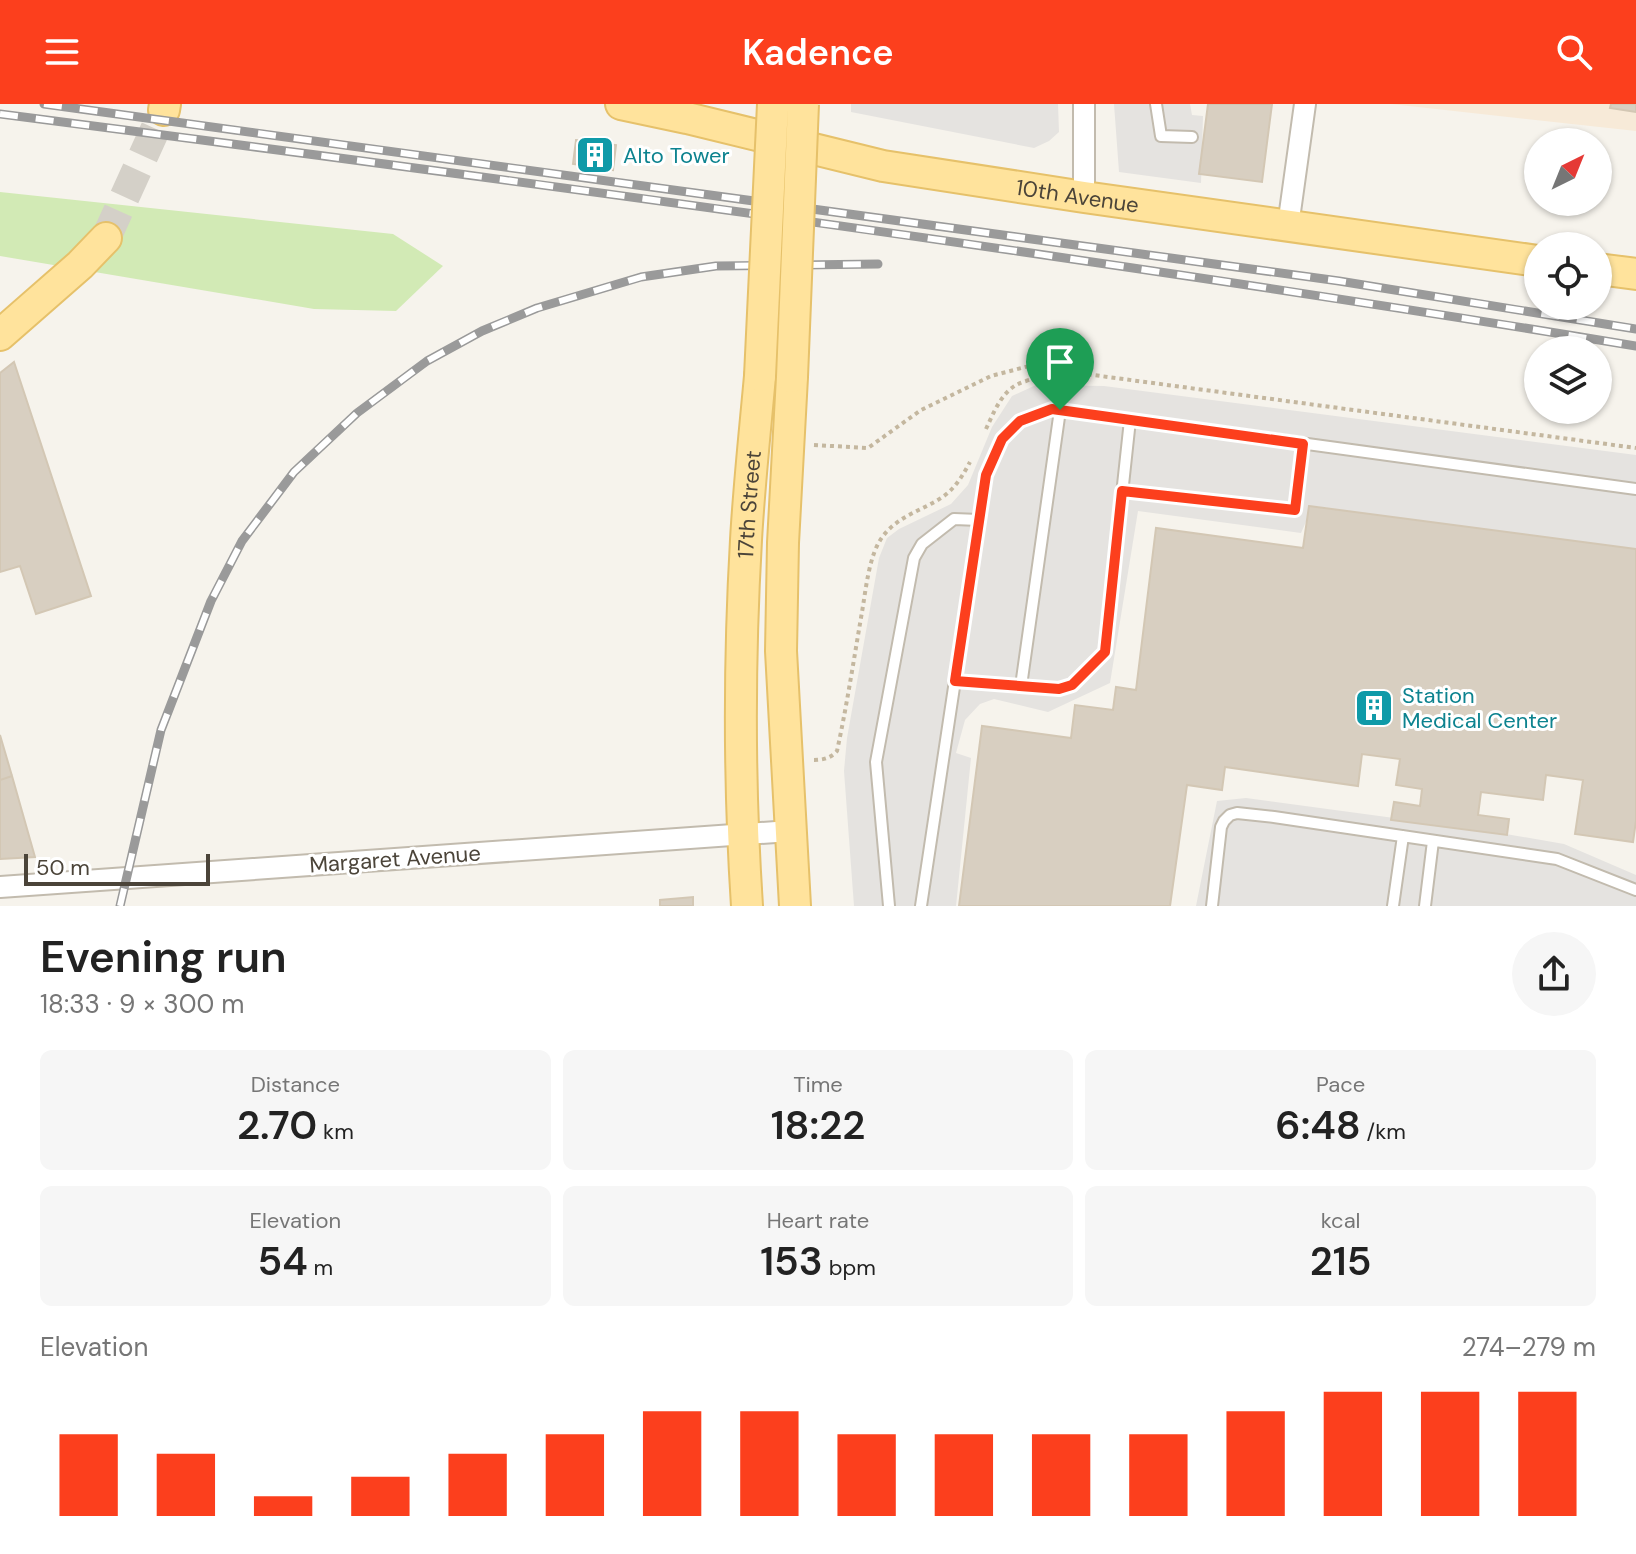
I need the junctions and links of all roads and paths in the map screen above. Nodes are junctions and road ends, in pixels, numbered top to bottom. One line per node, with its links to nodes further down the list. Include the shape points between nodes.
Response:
1 (621, 104): 8 (main road, 10th Avenue)
2 (660, 104): 8 (main road)
3 (773, 104): 28 (main road, 17th Street, bridge, via 746,538)
4 (803, 104): 19 (main road, 17th Street, bridge)
5 (1084, 104): 10 (street)
6 (1156, 104): 9 (lane, via 1161,136)
7 (1305, 104): 11 (street)
8 (687, 118): 10 (main road, 10th Avenue, via 883,166)
9 (1192, 137)
10 (1084, 197): 11 (main road, 10th Avenue)
11 (1288, 226): 13 (main road, 10th Avenue)
12 (106, 238): 16 (main road)
13 (1524, 259)
14 (1612, 271): 15 (main road)
15 (1636, 274)
16 (0, 335)
17 (1060, 410): 18 (lane); 24 (lane, via 1020,421 1002,439 986,475); 26 (lane)
18 (1130, 420): 20 (lane); 23 (lane)
19 (788, 444): 21 (path, via 868,448 921,410 991,376 1033,365); 27 (main road, 17th Street, via 781,651)
20 (1303, 444): 22 (lane); 23 (lane, via 1295,510)
21 (1636, 448)
22 (1636, 489)
23 (1122, 491): 26 (lane, via 1105,652 1072,685)
24 (979, 520): 25 (lane); 35 (lane, via 954,519 922,544 914,558 876,762)
25 (955, 681): 26 (lane); 36 (lane)
26 (1021, 686)
27 (790, 831): 28 (street, Margaret Avenue); 34 (main road, 17th Street)
28 (742, 834): 31 (street, Margaret Avenue); 33 (main road, 17th Street)
29 (1403, 836): 30 (lane); 37 (lane, via 1230,815 1221,827); 38 (lane)
30 (1433, 841): 32 (lane, via 1557,859); 39 (lane)
31 (0, 887)
32 (1636, 890)
33 (747, 906)
34 (795, 906)
35 (889, 906)
36 (921, 906)
37 (1212, 906)
38 (1393, 906)
39 (1425, 906)

